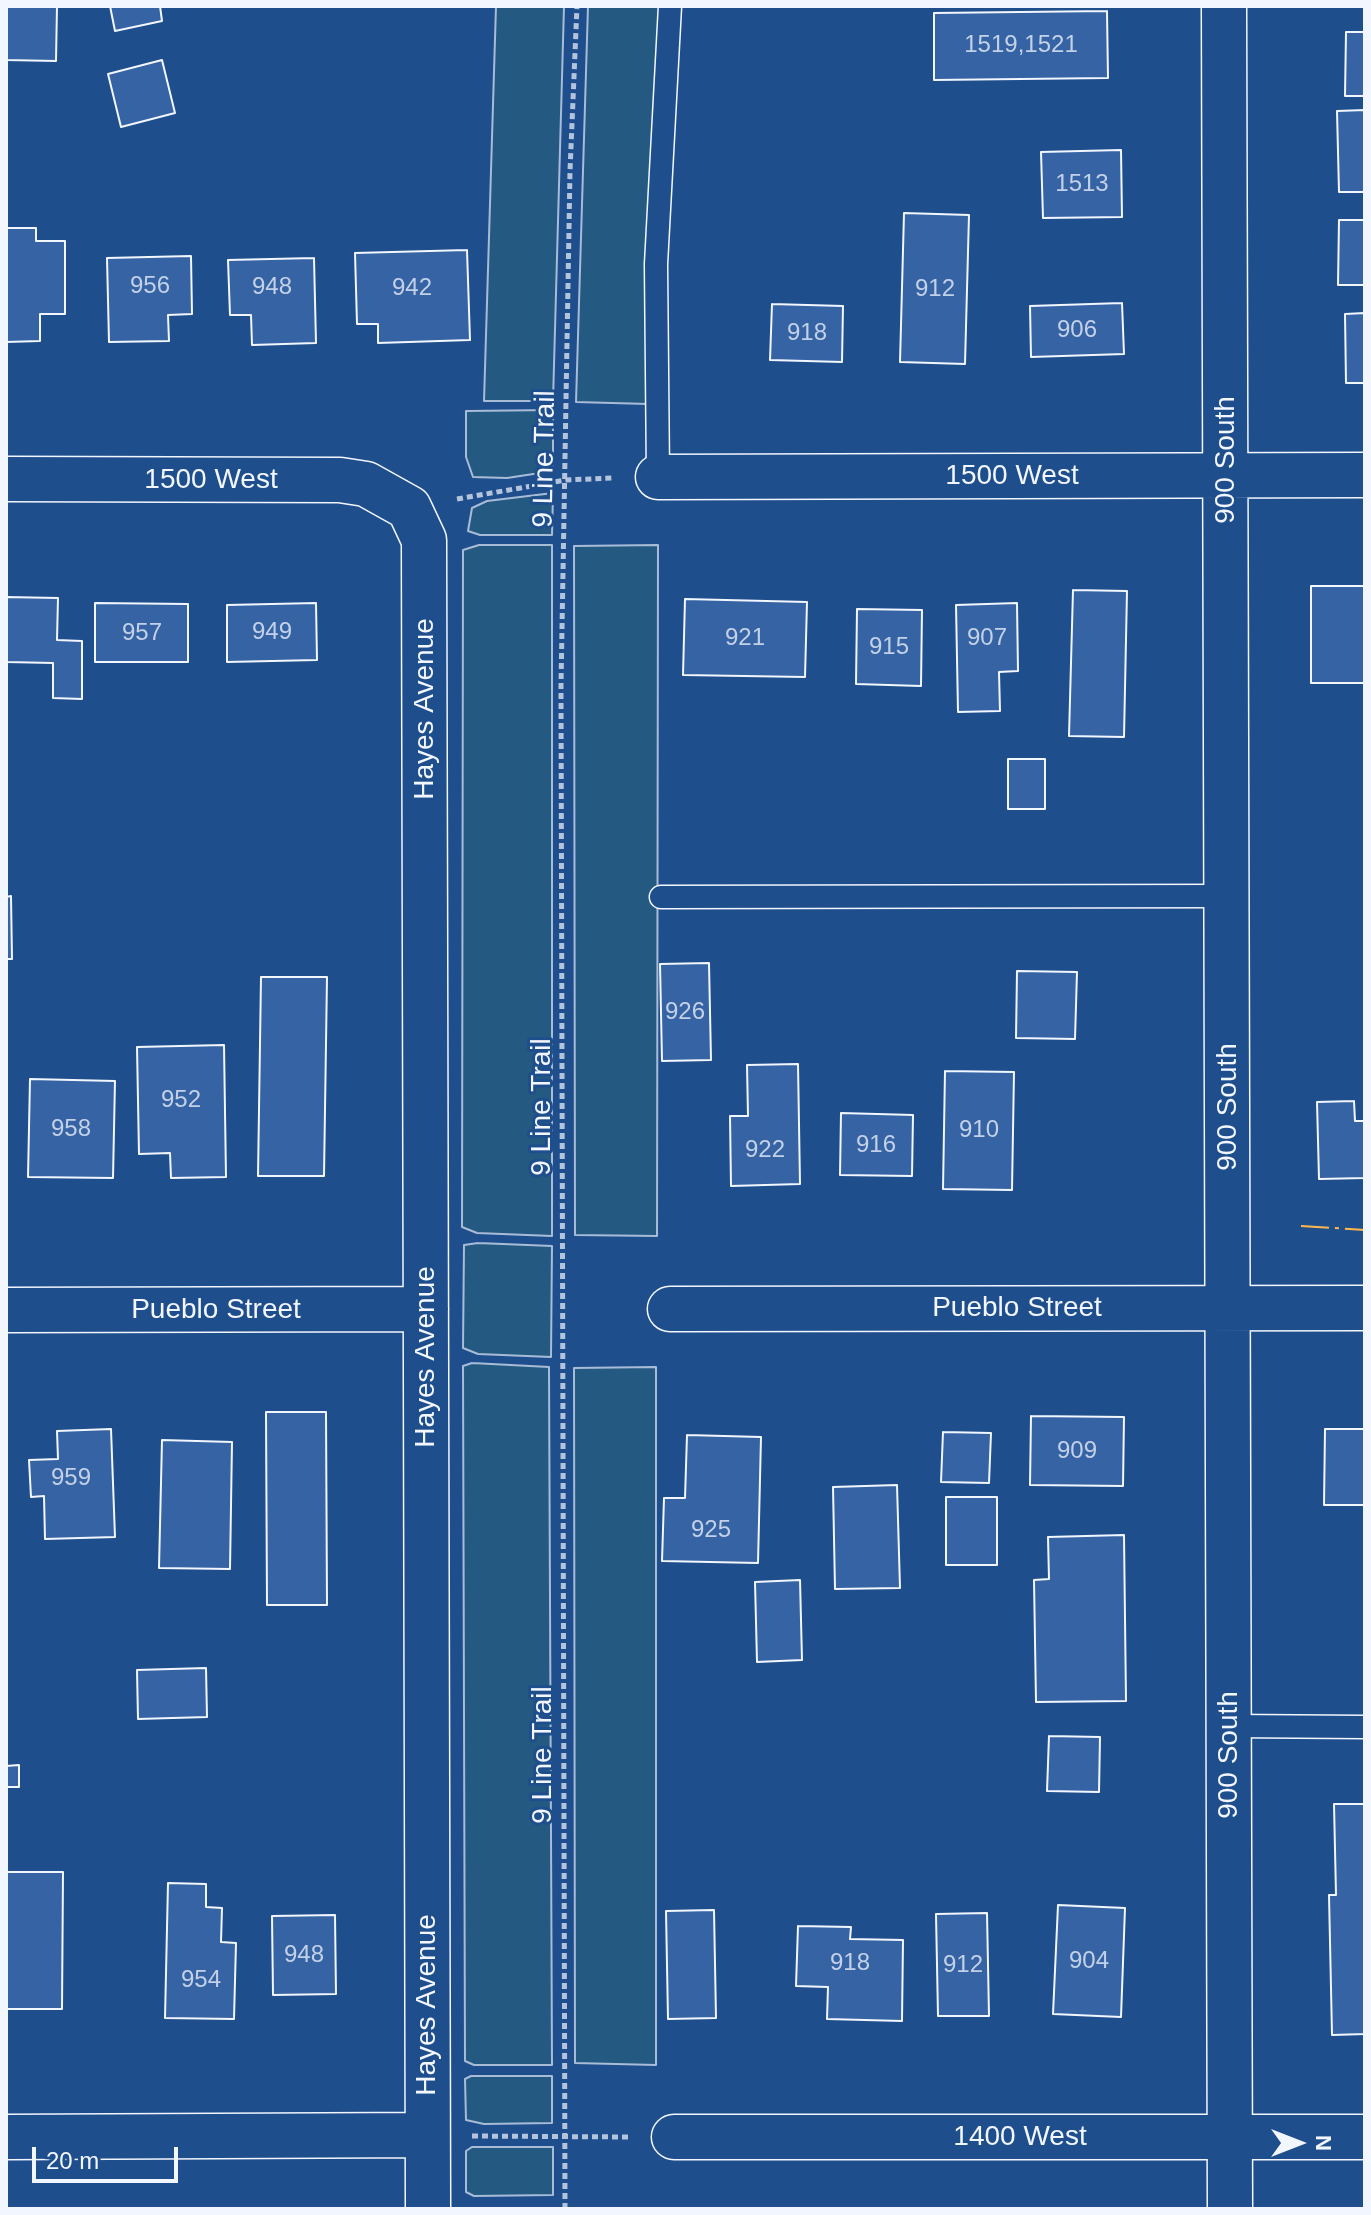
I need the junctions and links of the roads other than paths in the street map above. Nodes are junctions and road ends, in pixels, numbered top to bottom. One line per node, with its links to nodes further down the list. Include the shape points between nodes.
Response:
1 (670, 6): 5 (lane, via 656,264)
2 (1224, 6): 3 (street, 900 South)
3 (1225, 475): 4 (street, 1500 West); 5 (street, 1500 West); 8 (street, 900 South)
4 (1365, 475)
5 (658, 477)
6 (6, 479): 7 (street, 1500 West, via 340,480 366,484)
7 (409, 508): 12 (street, Hayes Avenue, via 424,540)
8 (1227, 896): 9 (lane); 10 (street, 900 South)
9 (661, 897)
10 (1228, 1308): 11 (street, Pueblo Street); 13 (street, Pueblo Street); 15 (street, 900 South)
11 (1365, 1308)
12 (426, 1309): 14 (street, Pueblo Street); 17 (street, Hayes Avenue)
13 (670, 1309)
14 (6, 1310)
15 (1229, 1726): 16 (lane); 20 (street, 900 South)
16 (1365, 1727)
17 (427, 2135): 18 (street); 22 (street, Hayes Avenue)
18 (6, 2137)
19 (674, 2137): 20 (street, 1400 West)
20 (1230, 2137): 21 (street, 1400 West); 23 (street, 900 South)
21 (1365, 2137)
22 (428, 2209)
23 (1230, 2209)

